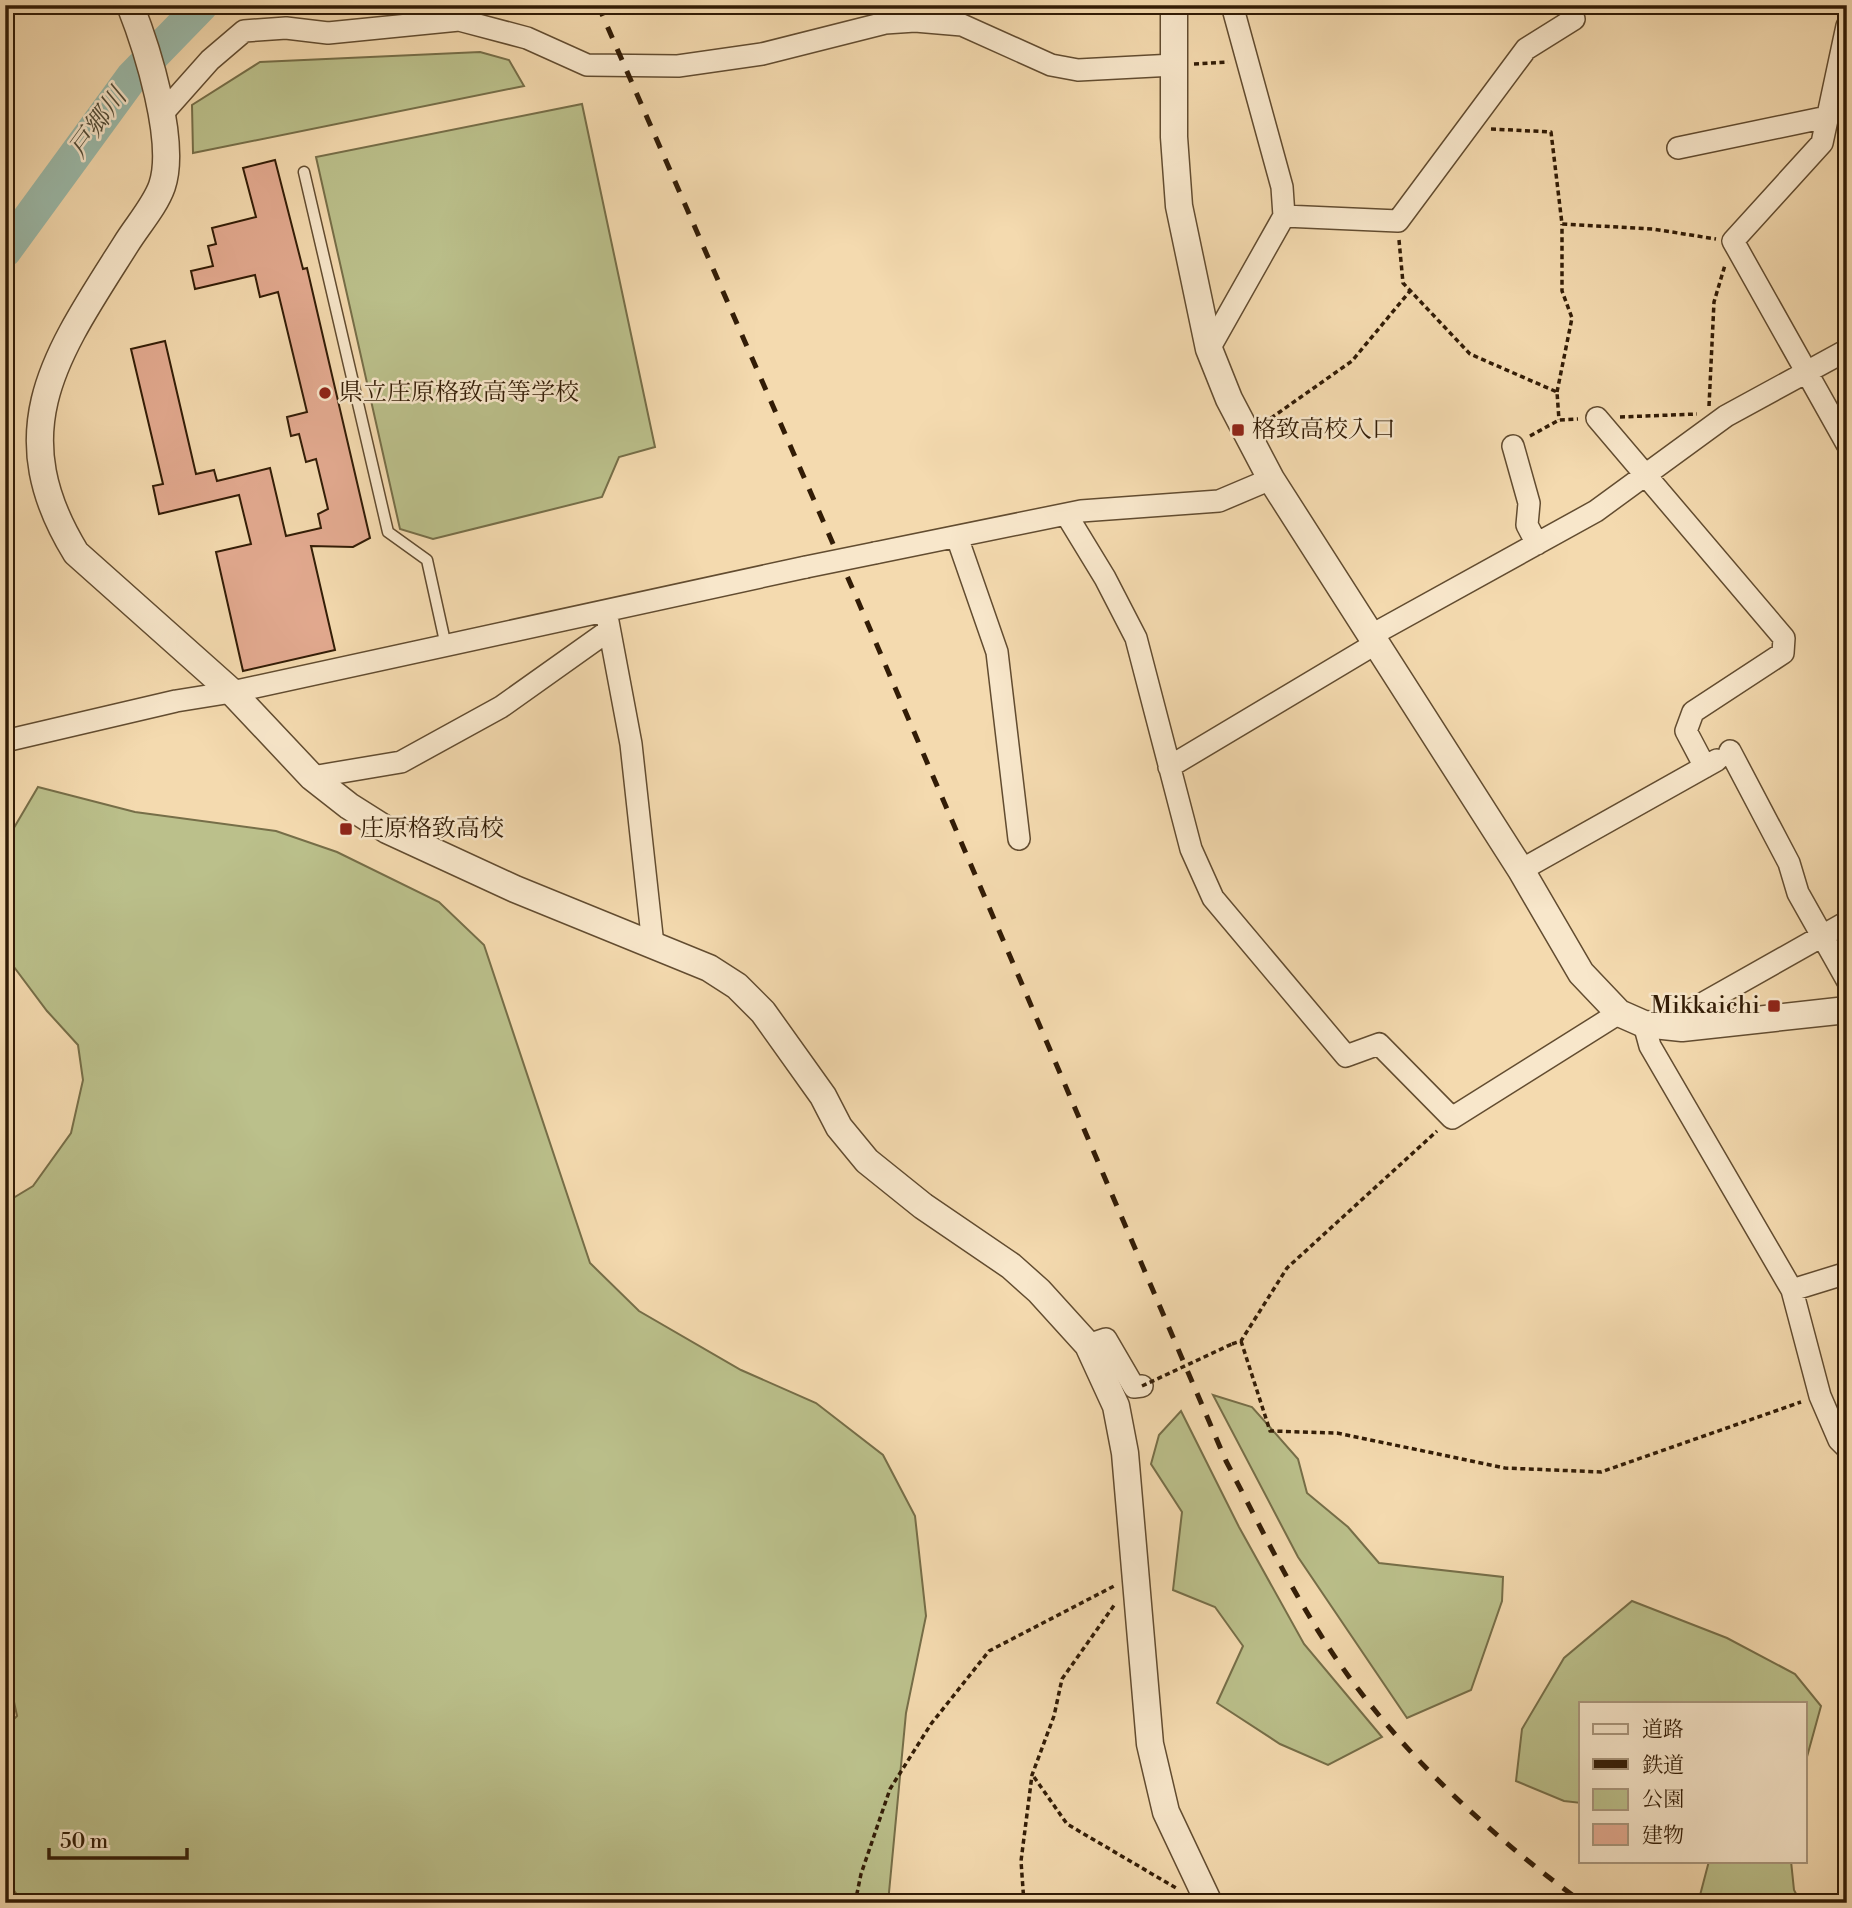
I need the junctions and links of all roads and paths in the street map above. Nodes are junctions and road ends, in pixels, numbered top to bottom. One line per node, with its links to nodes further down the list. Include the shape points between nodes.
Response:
1 (130, 5): 8 (street)
2 (1174, 5): 7 (street)
3 (1232, 5): 6 (street)
4 (1574, 19): 10 (street, via 1526,49)
5 (1847, 26): 9 (street)
6 (1248, 61): 7 (path); 13 (street, via 1282,187)
7 (1174, 65): 8 (street, via 1078,70 1051,65 962,25 915,21 885,23 762,54 678,66 587,65 527,38 459,20 328,33 244,31); 18 (street, via 1179,206)
8 (162, 114): 36 (street, via 167,140 162,186 49,366 35,402 30,437 37,479 57,528 76,553)
9 (1827, 117): 11 (street); 16 (street, via 1822,143)
10 (1468, 127): 14 (street); 15 (path, via 1550,132)
11 (1678, 148)
12 (304, 172): 35 (lane, via 388,532 427,560)
13 (1284, 216): 14 (street); 18 (street)
14 (1398, 221): 17 (path, via 1403,283)
15 (1562, 224): 16 (path, via 1653,229); 21 (path, via 1562,291 1572,318)
16 (1733, 241): 20 (street); 22 (path, via 1714,302)
17 (1410, 290): 21 (path, via 1470,354); 25 (path, via 1352,361)
18 (1209, 349): 25 (street)
19 (1847, 350): 20 (street)
20 (1807, 373): 26 (street); 28 (street, via 1726,416)
21 (1557, 392): 24 (path)
22 (1709, 413)
23 (1597, 418): 28 (street)
24 (1559, 420)
25 (1248, 434): 29 (street)
26 (1847, 444)
27 (1513, 446): 32 (street, via 1529,503 1527,525)
28 (1648, 475): 32 (street, via 1597,511); 39 (street, via 1784,638 1783,653 1693,712 1686,731)
29 (1271, 479): 30 (street, via 1219,501); 34 (street)
30 (1066, 514): 31 (street); 38 (street, via 1136,638)
31 (957, 537): 33 (street, bridge, via 806,567); 41 (street, via 997,652)
32 (1537, 544): 34 (street)
33 (607, 621): 35 (street); 40 (street, via 501,707 401,761); 45 (street, via 631,744)
34 (1373, 640): 38 (street); 42 (street)
35 (446, 646): 36 (street)
36 (232, 692): 37 (street); 40 (street)
37 (5, 741)
38 (1169, 767): 51 (street, via 1191,849 1213,898 1346,1056 1380,1044)
39 (1705, 767): 42 (street); 44 (street, via 1737,748 1798,893)
40 (312, 777): 45 (street, via 387,830)
41 (1019, 839)
42 (1521, 870): 48 (street, via 1581,973)
43 (1847, 922): 44 (street)
44 (1822, 937): 46 (street); 50 (street, via 1693,1009)
45 (653, 945): 55 (street, via 709,968 737,986 762,1012 867,1161 1011,1266)
46 (1847, 980)
47 (1847, 1010): 50 (street)
48 (1619, 1013): 49 (street); 51 (street)
49 (1644, 1024): 50 (street); 53 (street, via 1650,1046)
50 (1682, 1028)
51 (1452, 1118): 54 (path, via 1287,1268)
52 (1847, 1273): 53 (street)
53 (1792, 1290): 57 (street)
54 (1241, 1341): 56 (path, bridge); 57 (path, via 1270,1432 1337,1433 1505,1468 1601,1472)
55 (1088, 1345): 56 (street, via 1106,1339 1134,1387); 59 (street, via 1116,1406 1125,1453)
56 (1142, 1386)
57 (1819, 1396): 58 (street)
58 (1847, 1448)
59 (1134, 1576): 60 (path, via 1062,1679); 62 (path, via 989,1651 931,1724 890,1789); 64 (street, via 1150,1744 1166,1812)
60 (1032, 1775): 61 (path, via 1067,1825); 63 (path, via 1021,1861)
61 (1178, 1890)
62 (855, 1903)
63 (1024, 1903)
64 (1209, 1903)

